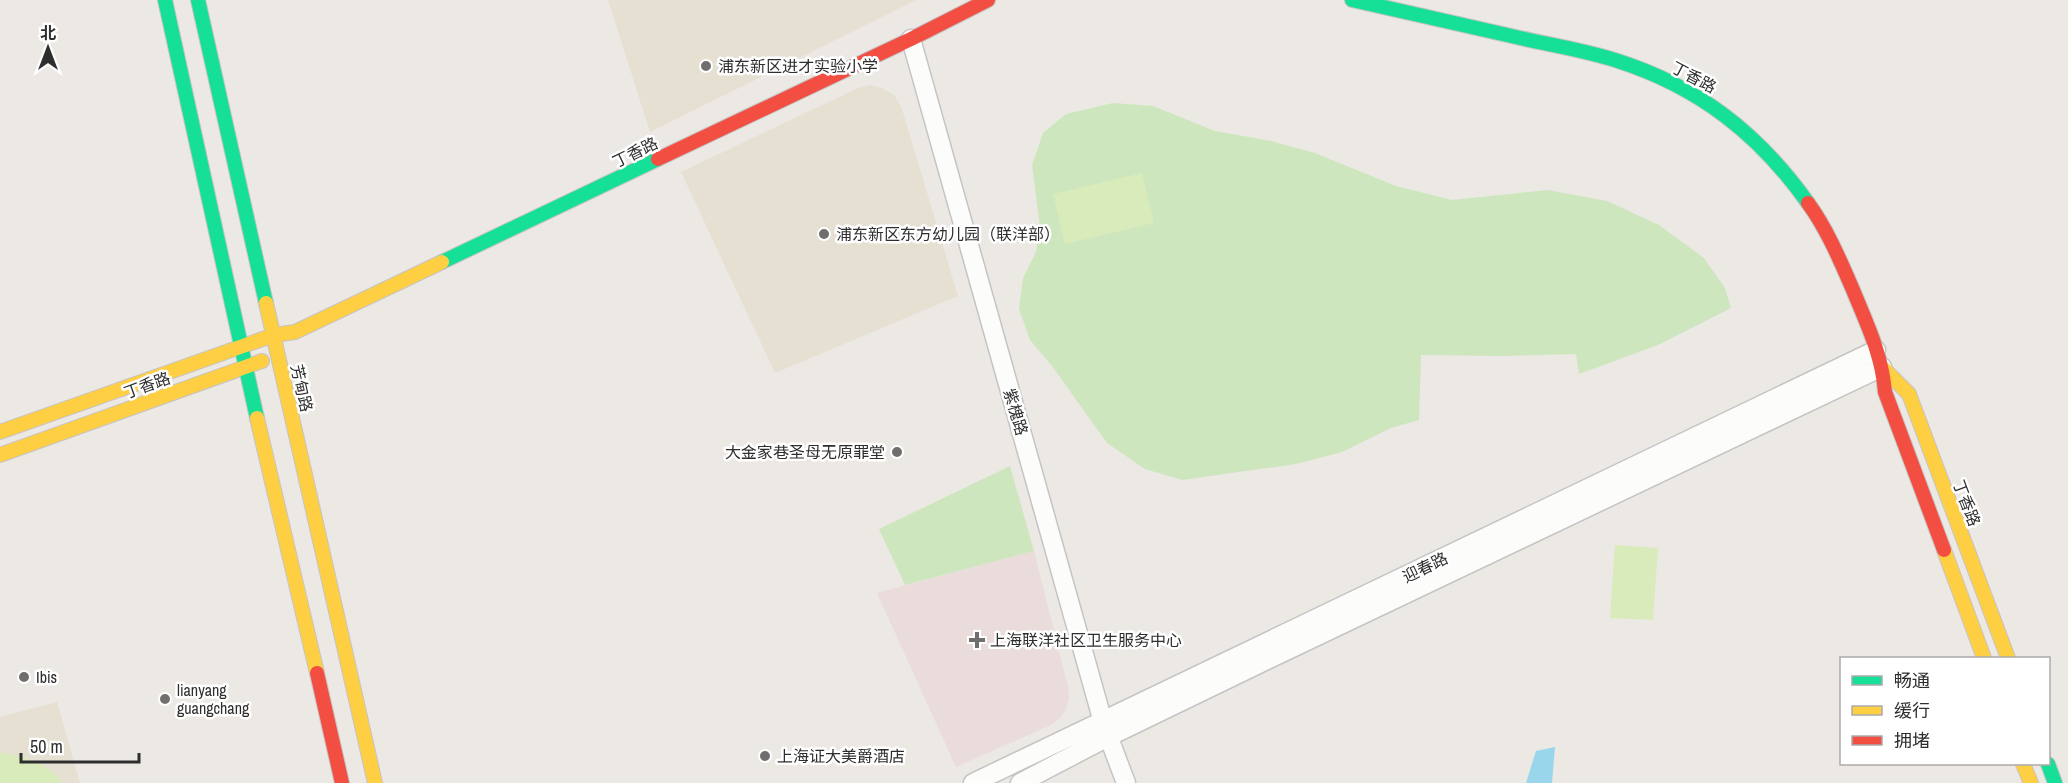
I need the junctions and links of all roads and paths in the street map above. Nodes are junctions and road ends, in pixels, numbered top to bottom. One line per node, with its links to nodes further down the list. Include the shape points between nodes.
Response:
1 (165, 0): 8 (street)
2 (198, 0): 7 (street, 芳甸路)
3 (988, 0): 5 (street, 丁香路)
4 (1352, 0): 10 (street, 丁香路, via 1630,65 1675,84 1719,110 1757,140 1818,216 1835,247)
5 (911, 39): 6 (street, 丁香路); 16 (street, 紫槐路)
6 (295, 332): 7 (street, 丁香路); 9 (street, 丁香路)
7 (274, 335): 8 (street, 丁香路); 9 (street, 芳甸路)
8 (241, 347): 11 (street); 12 (street, 丁香路)
9 (278, 356): 11 (street, 丁香路); 20 (street, 芳甸路)
10 (1879, 358): 14 (street, 丁香路, via 1885,392); 15 (street, 丁香路, via 1909,394); 16 (street, 迎春路)
11 (246, 366): 13 (street, 丁香路); 19 (street)
12 (0, 432)
13 (0, 455)
14 (1984, 657)
15 (2008, 657)
16 (1106, 729): 21 (street, 迎春路); 22 (street, 迎春路); 23 (street, 紫槐路)
17 (2023, 765): 24 (street)
18 (2048, 765): 25 (street)
19 (342, 783)
20 (375, 783)
21 (973, 783)
22 (1020, 783)
23 (1126, 783)
24 (2031, 783)
25 (2055, 783)

